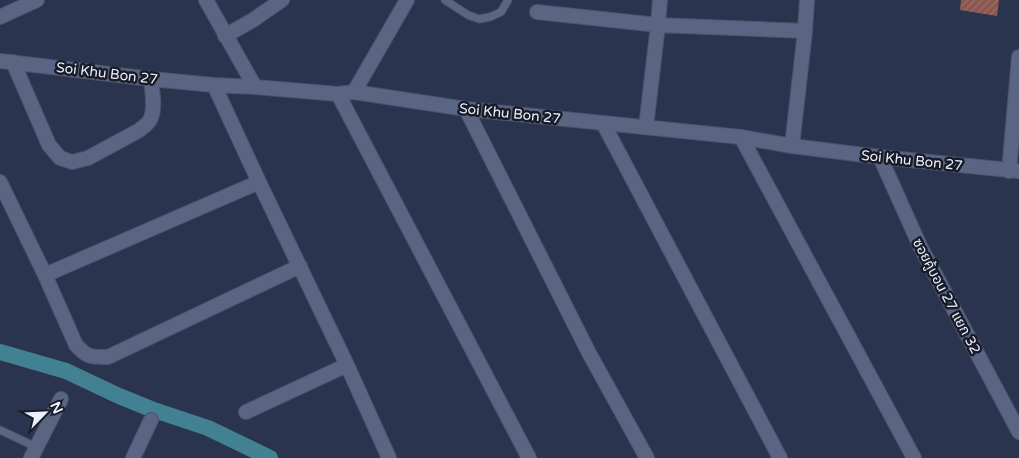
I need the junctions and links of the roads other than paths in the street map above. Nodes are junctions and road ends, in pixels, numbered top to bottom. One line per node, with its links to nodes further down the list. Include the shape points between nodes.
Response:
1 (37, 0): 10 (street)
2 (206, 0): 13 (street)
3 (282, 0): 13 (street)
4 (407, 0): 19 (street)
5 (445, 0): 6 (lane, via 479,19 501,12)
6 (508, 0)
7 (660, 0): 11 (street)
8 (807, 0): 12 (street)
9 (537, 12): 11 (street)
10 (0, 16)
11 (658, 25): 12 (street); 23 (street)
12 (805, 31): 25 (street)
13 (225, 36): 18 (street)
14 (5, 59): 16 (street, Soi Khu Bon 27); 16 (street, via 49,145 60,158 72,162 88,158 145,126 153,110)
15 (1019, 64): 27 (street)
16 (151, 79): 17 (street, Soi Khu Bon 27)
17 (214, 85): 18 (street, Soi Khu Bon 27); 29 (street)
18 (255, 87): 20 (street, Soi Khu Bon 27)
19 (354, 92): 20 (street, Soi Khu Bon 27); 21 (street, Soi Khu Bon 27)
20 (338, 94): 41 (street)
21 (466, 109): 22 (street, Soi Khu Bon 27); 42 (street, via 589,353)
22 (603, 123): 23 (street, Soi Khu Bon 27); 43 (street)
23 (646, 127): 24 (street, Soi Khu Bon 27)
24 (741, 137): 25 (street, Soi Khu Bon 27); 44 (street)
25 (792, 146): 26 (street, Soi Khu Bon 27)
26 (880, 157): 27 (street, Soi Khu Bon 27); 37 (street, ซอยคู้บอน 27 แยก 32, via 920,246)
27 (1016, 172)
28 (0, 182): 31 (street)
29 (259, 182): 30 (street); 31 (street)
30 (300, 266): 31 (street, via 108,358 91,357 76,345); 32 (street)
31 (45, 275)
32 (347, 365): 34 (street); 40 (street)
33 (61, 399): 38 (street)
34 (246, 412)
35 (151, 420): 39 (street)
36 (0, 430): 38 (lane)
37 (1019, 432)
38 (34, 453)
39 (134, 458)
40 (389, 458)
41 (529, 458)
42 (647, 458)
43 (780, 458)
44 (914, 458)

